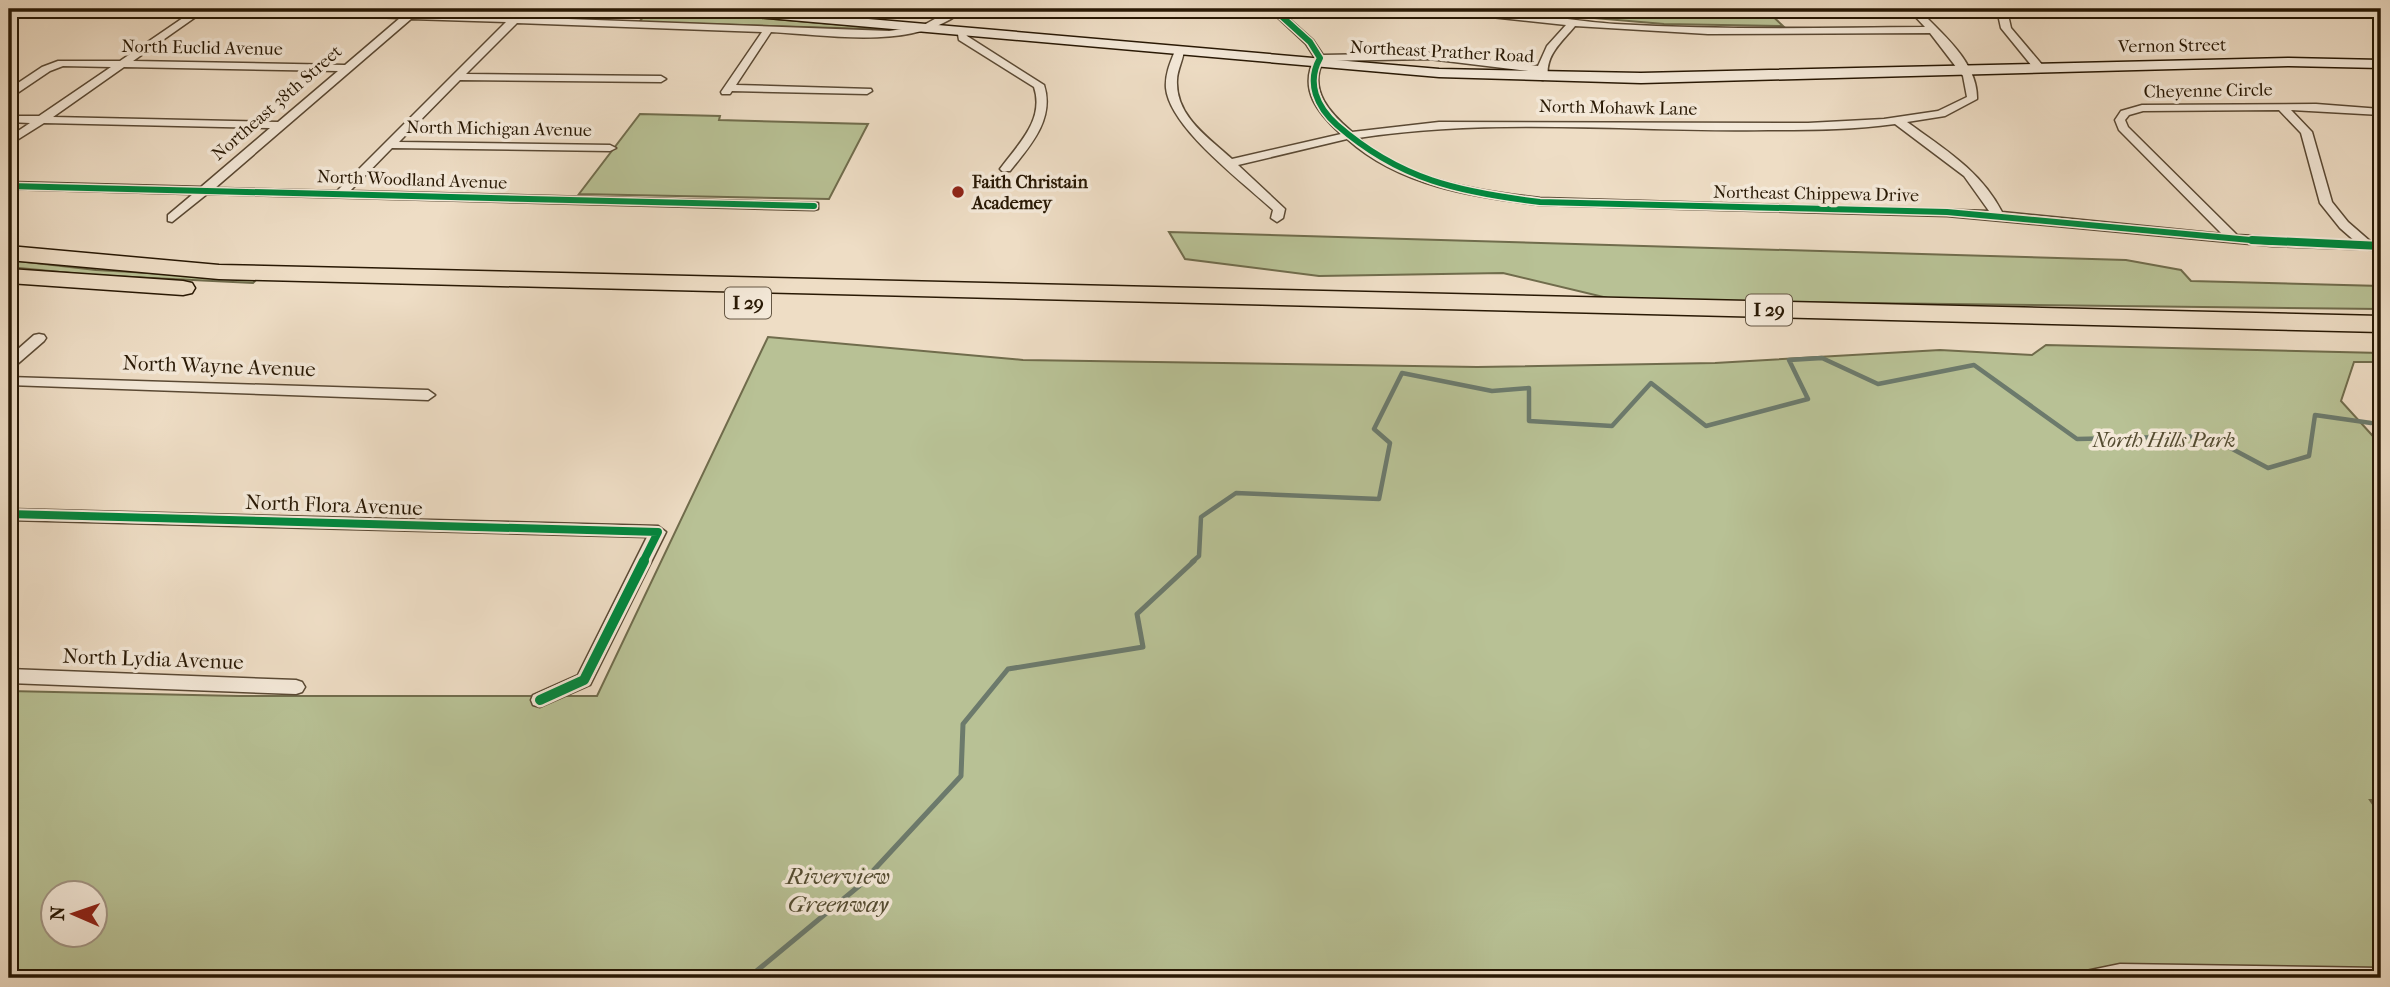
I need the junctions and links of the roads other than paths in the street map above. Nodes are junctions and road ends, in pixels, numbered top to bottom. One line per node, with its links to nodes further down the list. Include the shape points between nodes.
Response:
1 (202, 9): 22 (street)
2 (233, 9): 11 (street)
3 (710, 9): 16 (main road, Northeast Prather Road)
4 (941, 9): 16 (street)
5 (960, 9): 16 (street)
6 (1250, 9): 12 (street)
7 (1308, 9): 12 (street)
8 (1444, 9): 15 (street)
9 (1913, 9): 18 (street)
10 (2011, 9): 25 (street, via 2004,19 2006,29)
11 (363, 11): 13 (street)
12 (1279, 14): 21 (street, via 1309,39)
13 (408, 16): 14 (street); 24 (street, Northeast 38th Street)
14 (511, 16): 17 (street); 28 (street)
15 (1572, 24): 18 (street, via 1688,31); 27 (street, via 1545,56)
16 (925, 28): 17 (street, via 889,34); 19 (main road, Northeast Prather Road)
17 (768, 30): 30 (street, via 727,90)
18 (1932, 30): 26 (street)
19 (960, 32): 20 (main road, Northeast Prather Road); 43 (street, via 1039,85 1044,94 1035,128)
20 (1180, 51): 21 (main road, Northeast Prather Road); 42 (street, via 1171,77 1177,109 1187,124)
21 (1318, 61): 27 (main road, Northeast Prather Road, via 1439,73); 38 (street, Northeast Chippewa Drive, via 1312,80 1317,99)
22 (122, 64): 24 (street, North Euclid Avenue); 31 (street, North Euclid Avenue, via 57,64); 35 (street)
23 (2381, 64): 25 (main road, Vernon Street)
24 (347, 68): 37 (street, Northeast 38th Street)
25 (2040, 69): 26 (main road, Vernon Street)
26 (1964, 71): 27 (main road, Northeast Prather Road, via 1641,78); 36 (street, North Mohawk Lane, via 1973,88 1969,103 1947,113)
27 (1542, 73)
28 (457, 77): 29 (street); 40 (street)
29 (661, 79)
30 (867, 90)
31 (9, 94)
32 (2282, 107): 33 (street, Cheyenne Circle); 51 (street, Cheyenne Circle, via 2142,108 2121,117 2123,128); 53 (street, via 2306,132 2326,203)
33 (2381, 112)
34 (9, 120): 35 (street)
35 (41, 120): 37 (street); 39 (street)
36 (1897, 120): 38 (street, North Mohawk Lane, via 1771,128 1459,125); 48 (street, via 1972,177)
37 (281, 125): 45 (street, Northeast 38th Street)
38 (1347, 135): 42 (street, North Mohawk Lane); 48 (street, Northeast Chippewa Drive, via 1417,175 1536,202)
39 (9, 142)
40 (388, 145): 41 (street, North Michigan Avenue); 46 (street)
41 (610, 148)
42 (1231, 163): 50 (street, via 1279,209)
43 (1006, 169)
44 (9, 186): 45 (street, North Woodland Avenue)
45 (205, 190): 46 (street, North Woodland Avenue); 49 (street, Northeast 38th Street)
46 (340, 194): 47 (street, North Woodland Avenue)
47 (814, 206)
48 (1998, 216): 51 (street, Northeast Chippewa Drive)
49 (172, 218)
50 (1277, 218)
51 (2233, 238): 53 (street, Northeast Chippewa Drive)
52 (9, 240): 56 (highway)
53 (2368, 246): 54 (street, Northeast Chippewa Drive)
54 (2381, 246)
55 (9, 253): 56 (highway, I 29)
56 (70, 259): 60 (highway, I 29, via 219,272)
57 (9, 276): 58 (highway, I 29)
58 (116, 285): 59 (highway); 62 (highway, I 29)
59 (9, 287)
60 (2381, 324)
61 (39, 338): 63 (street)
62 (2381, 344)
63 (9, 364)
64 (9, 381): 65 (street, North Wayne Avenue)
65 (428, 395)
66 (9, 514): 69 (street, North Flora Avenue, via 658,532 584,680)
67 (9, 676): 68 (street, North Lydia Avenue)
68 (296, 688)
69 (540, 699)
70 (2094, 978): 71 (street, via 2120,974)
71 (2381, 978)

